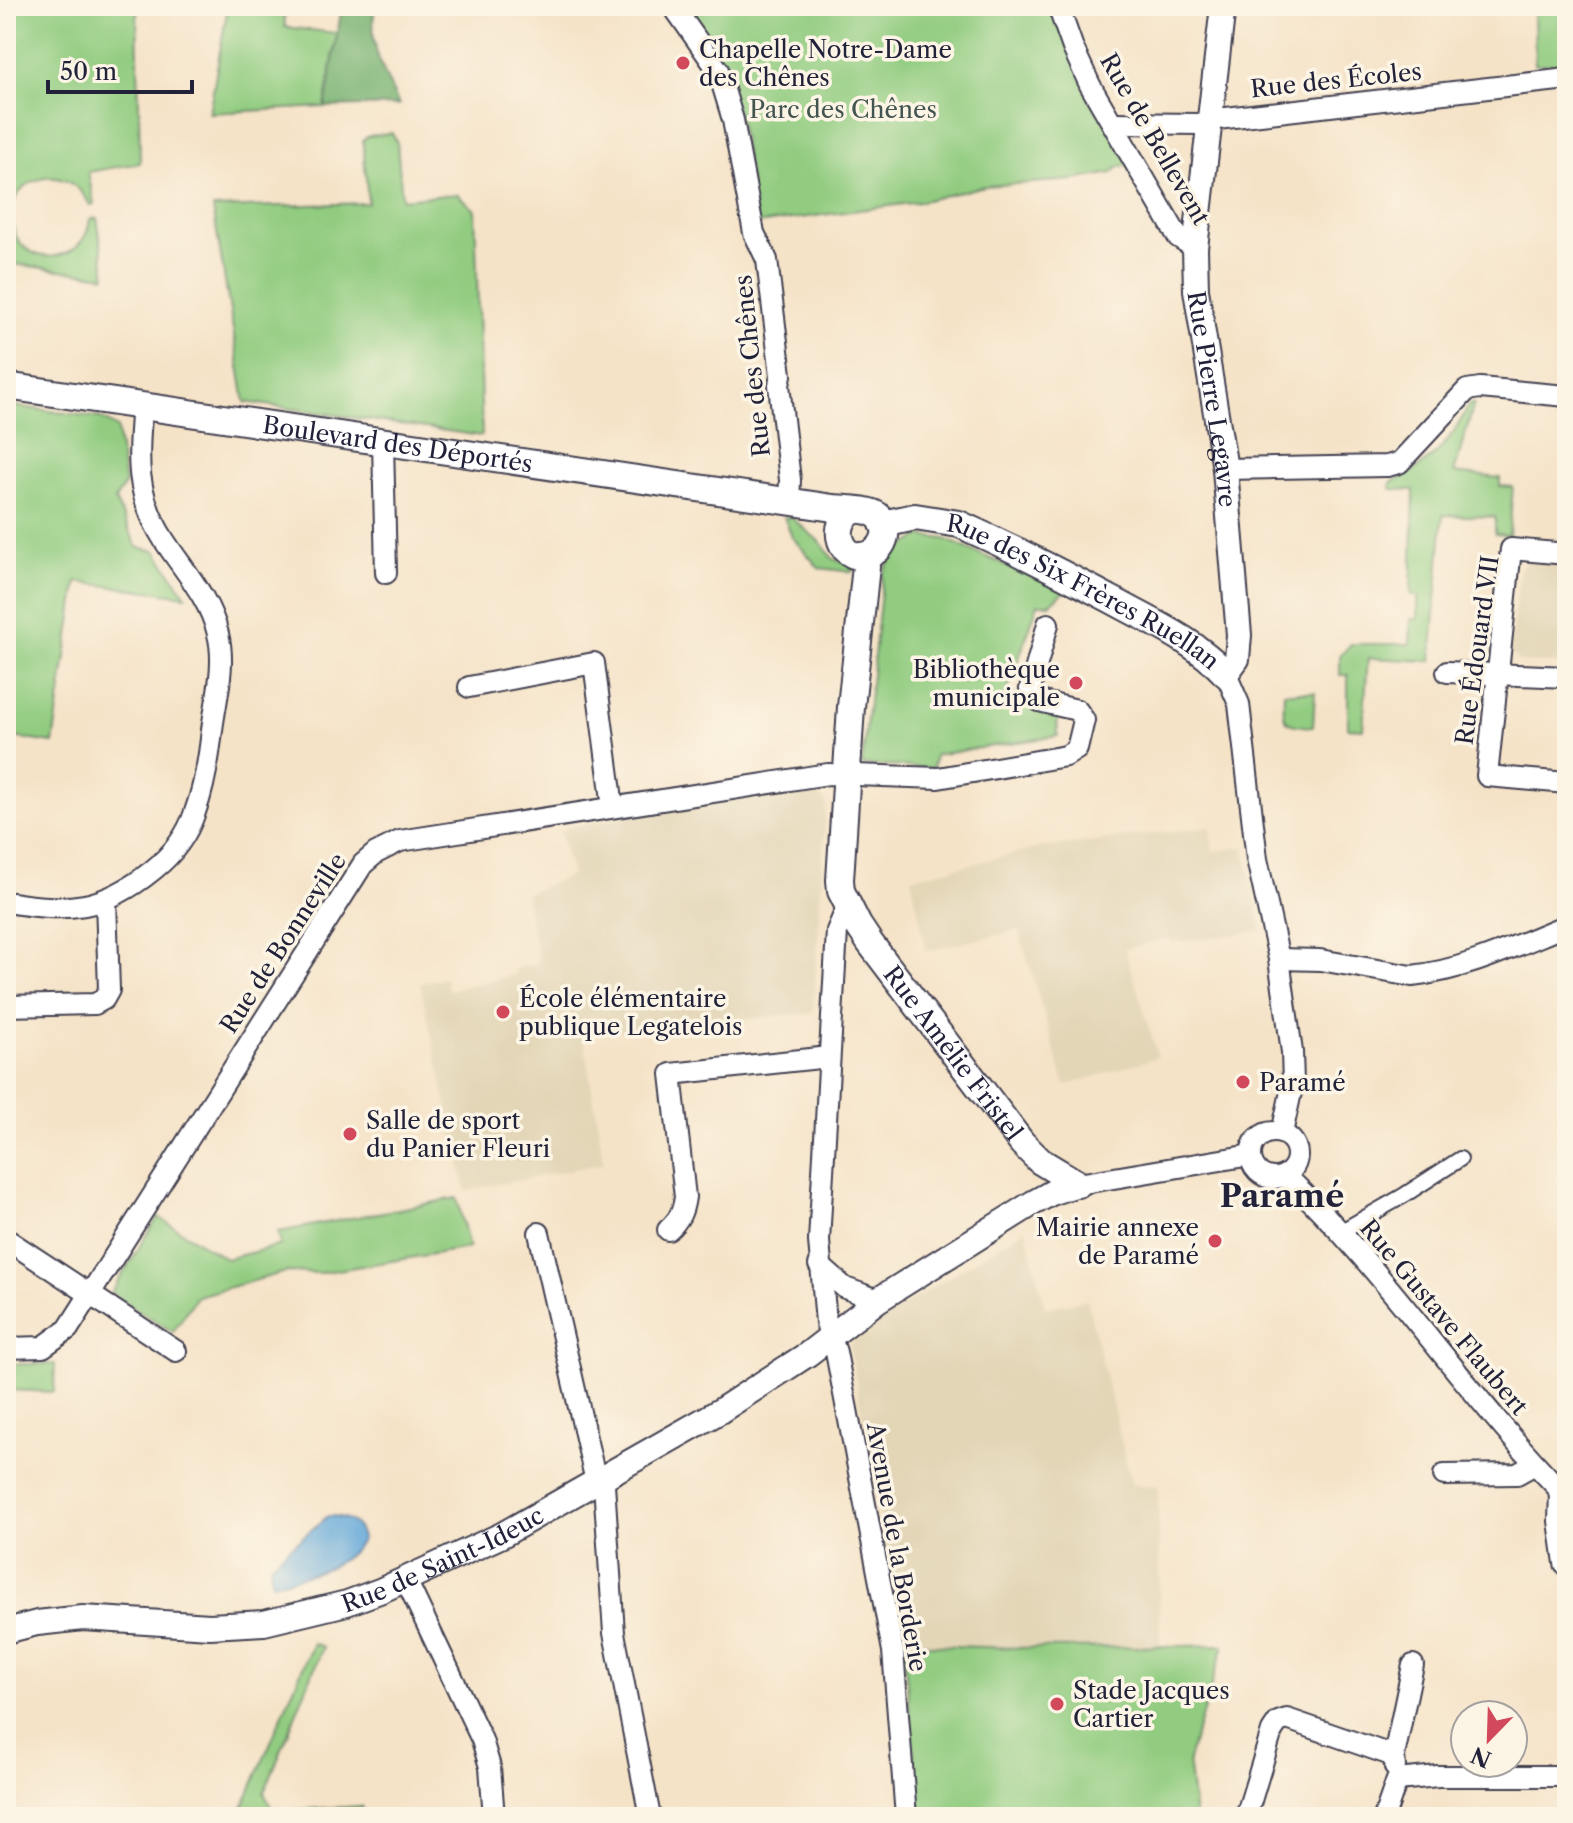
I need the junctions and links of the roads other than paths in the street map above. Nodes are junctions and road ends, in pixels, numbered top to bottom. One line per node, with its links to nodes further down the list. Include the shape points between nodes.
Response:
1 (673, 6): 13 (street, Rue des Chênes, via 718,70 754,233 767,260)
2 (1058, 6): 6 (street, Rue de Bellevent)
3 (1223, 6): 5 (street, Rue Pierre Legavre)
4 (1567, 79): 5 (street, Rue des Écoles)
5 (1209, 122): 6 (street, Rue des Écoles); 7 (street, Rue Pierre Legavre)
6 (1112, 123): 7 (street, Rue de Bellevent, via 1178,237)
7 (1195, 248): 12 (street, Rue Pierre Legavre, via 1196,290)
8 (6, 386): 10 (main road, Boulevard des Déportés)
9 (1567, 396): 12 (street, via 1467,390 1399,463 1387,466)
10 (142, 406): 11 (main road, Boulevard des Déportés); 29 (street, via 137,460 148,511 208,605 219,635 222,666 206,779 183,838 167,859 130,889)
11 (383, 442): 13 (main road, Boulevard des Déportés); 19 (street)
12 (1225, 469): 22 (street, Rue Pierre Legavre, via 1239,635 1237,659)
13 (789, 501): 14 (main road, Boulevard des Déportés); 16 (main road)
14 (855, 510): 15 (main road, via 873,512); 16 (main road, via 840,524)
15 (883, 524): 18 (main road, via 881,545); 22 (main road, Rue des Six Frères Ruellan, via 915,517 959,524 1187,641)
16 (840, 542): 18 (main road, via 848,552)
17 (1567, 554): 23 (street, Rue Édouard VII, via 1511,549)
18 (864, 556): 26 (main road, Rue Amélie Fristel)
19 (386, 573)
20 (1048, 624): 26 (street, Rue de Bonneville, via 1030,689 1039,701 1077,710 1084,720 1077,749 1066,756 938,778)
21 (1447, 672): 23 (street)
22 (1226, 674): 33 (street, Rue des Six Frères Ruellan, via 1239,704 1257,859)
23 (1498, 676): 24 (street); 27 (street, Rue Édouard VII, via 1487,776)
24 (1567, 677)
25 (469, 687): 28 (street, via 594,663)
26 (846, 775): 28 (street, Rue de Bonneville); 31 (main road, Rue Amélie Fristel, via 840,880)
27 (1567, 783)
28 (613, 807): 46 (street, Rue de Bonneville, via 400,841 363,864)
29 (106, 900): 30 (street, via 69,908); 34 (street, via 109,990 104,999 95,1004)
30 (6, 902)
31 (848, 905): 35 (street, Avenue de la Borderie, via 837,931); 40 (main road, Rue Amélie Fristel, via 870,943 1022,1143)
32 (1567, 925): 33 (street, via 1496,954 1412,976 1320,960)
33 (1279, 959): 36 (street, via 1293,1083)
34 (6, 1006)
35 (829, 1057): 41 (street, via 671,1074 685,1197 683,1211); 45 (street, Avenue de la Borderie)
36 (1282, 1133): 37 (street, via 1260,1137); 39 (street, via 1297,1150 1295,1165)
37 (1251, 1155): 39 (street, via 1262,1175); 40 (street)
38 (1460, 1159): 42 (street)
39 (1285, 1175): 42 (street, Rue Gustave Flaubert)
40 (1078, 1184): 47 (street, Rue de Saint-Ideuc, via 1033,1203)
41 (668, 1230)
42 (1340, 1232): 51 (street, Rue Gustave Flaubert)
43 (539, 1233): 53 (street, via 594,1473)
44 (6, 1239): 46 (street)
45 (819, 1265): 47 (street, via 845,1288); 48 (street, Avenue de la Borderie)
46 (90, 1294): 49 (street, Rue de Bonneville, via 57,1339 43,1347); 50 (street)
47 (878, 1300): 48 (street, Rue de Saint-Ideuc)
48 (830, 1335): 53 (street, Rue de Saint-Ideuc, via 720,1411); 64 (street, Avenue de la Borderie, via 893,1651)
49 (6, 1348)
50 (176, 1351)
51 (1535, 1464): 52 (street, via 1517,1474); 54 (street, Rue Gustave Flaubert)
52 (1444, 1475)
53 (600, 1478): 56 (street, Rue de Saint-Ideuc, via 502,1535); 63 (street, via 614,1633)
54 (1565, 1487): 55 (street, via 1561,1521)
55 (1567, 1563)
56 (406, 1580): 57 (street, Rue de Saint-Ideuc, via 347,1603 264,1623 210,1626 83,1618); 62 (street, via 482,1740)
57 (6, 1631)
58 (1413, 1665): 59 (street)
59 (1394, 1756): 61 (street); 65 (street, via 1287,1719 1278,1722)
60 (1567, 1776): 61 (street)
61 (1397, 1780): 66 (street)
62 (494, 1817)
63 (650, 1817)
64 (906, 1817)
65 (1246, 1817)
66 (1384, 1817)

